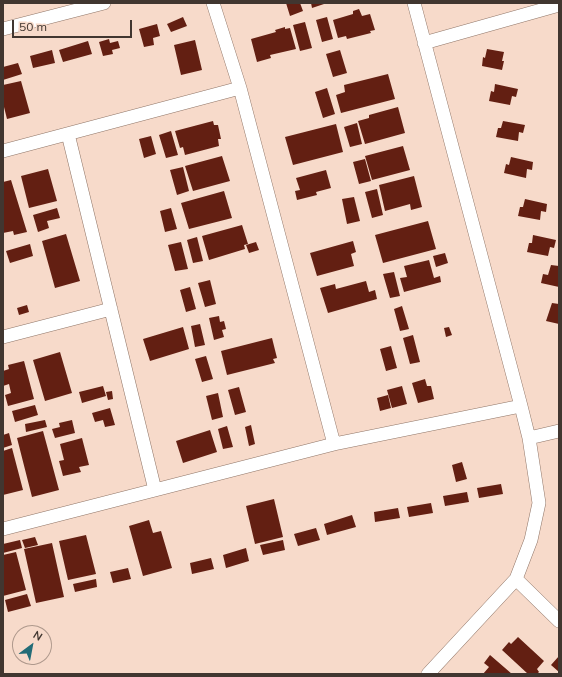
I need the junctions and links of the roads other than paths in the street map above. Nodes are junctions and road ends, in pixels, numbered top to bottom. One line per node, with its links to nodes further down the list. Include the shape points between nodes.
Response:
1 (104, 3): 5 (street)
2 (213, 3): 7 (street)
3 (414, 3): 6 (street)
4 (559, 5): 6 (street)
5 (3, 29)
6 (424, 43): 12 (street)
7 (240, 88): 8 (street); 15 (street)
8 (68, 134): 9 (street); 10 (street)
9 (3, 151)
10 (110, 309): 11 (street); 16 (street)
11 (3, 337)
12 (521, 406): 14 (street); 15 (street)
13 (559, 431): 14 (street)
14 (529, 438): 18 (street, via 539,503 531,540)
15 (334, 444): 16 (street)
16 (155, 490): 17 (street)
17 (3, 529)
18 (516, 579): 19 (street); 20 (street)
19 (559, 621)
20 (428, 674)

